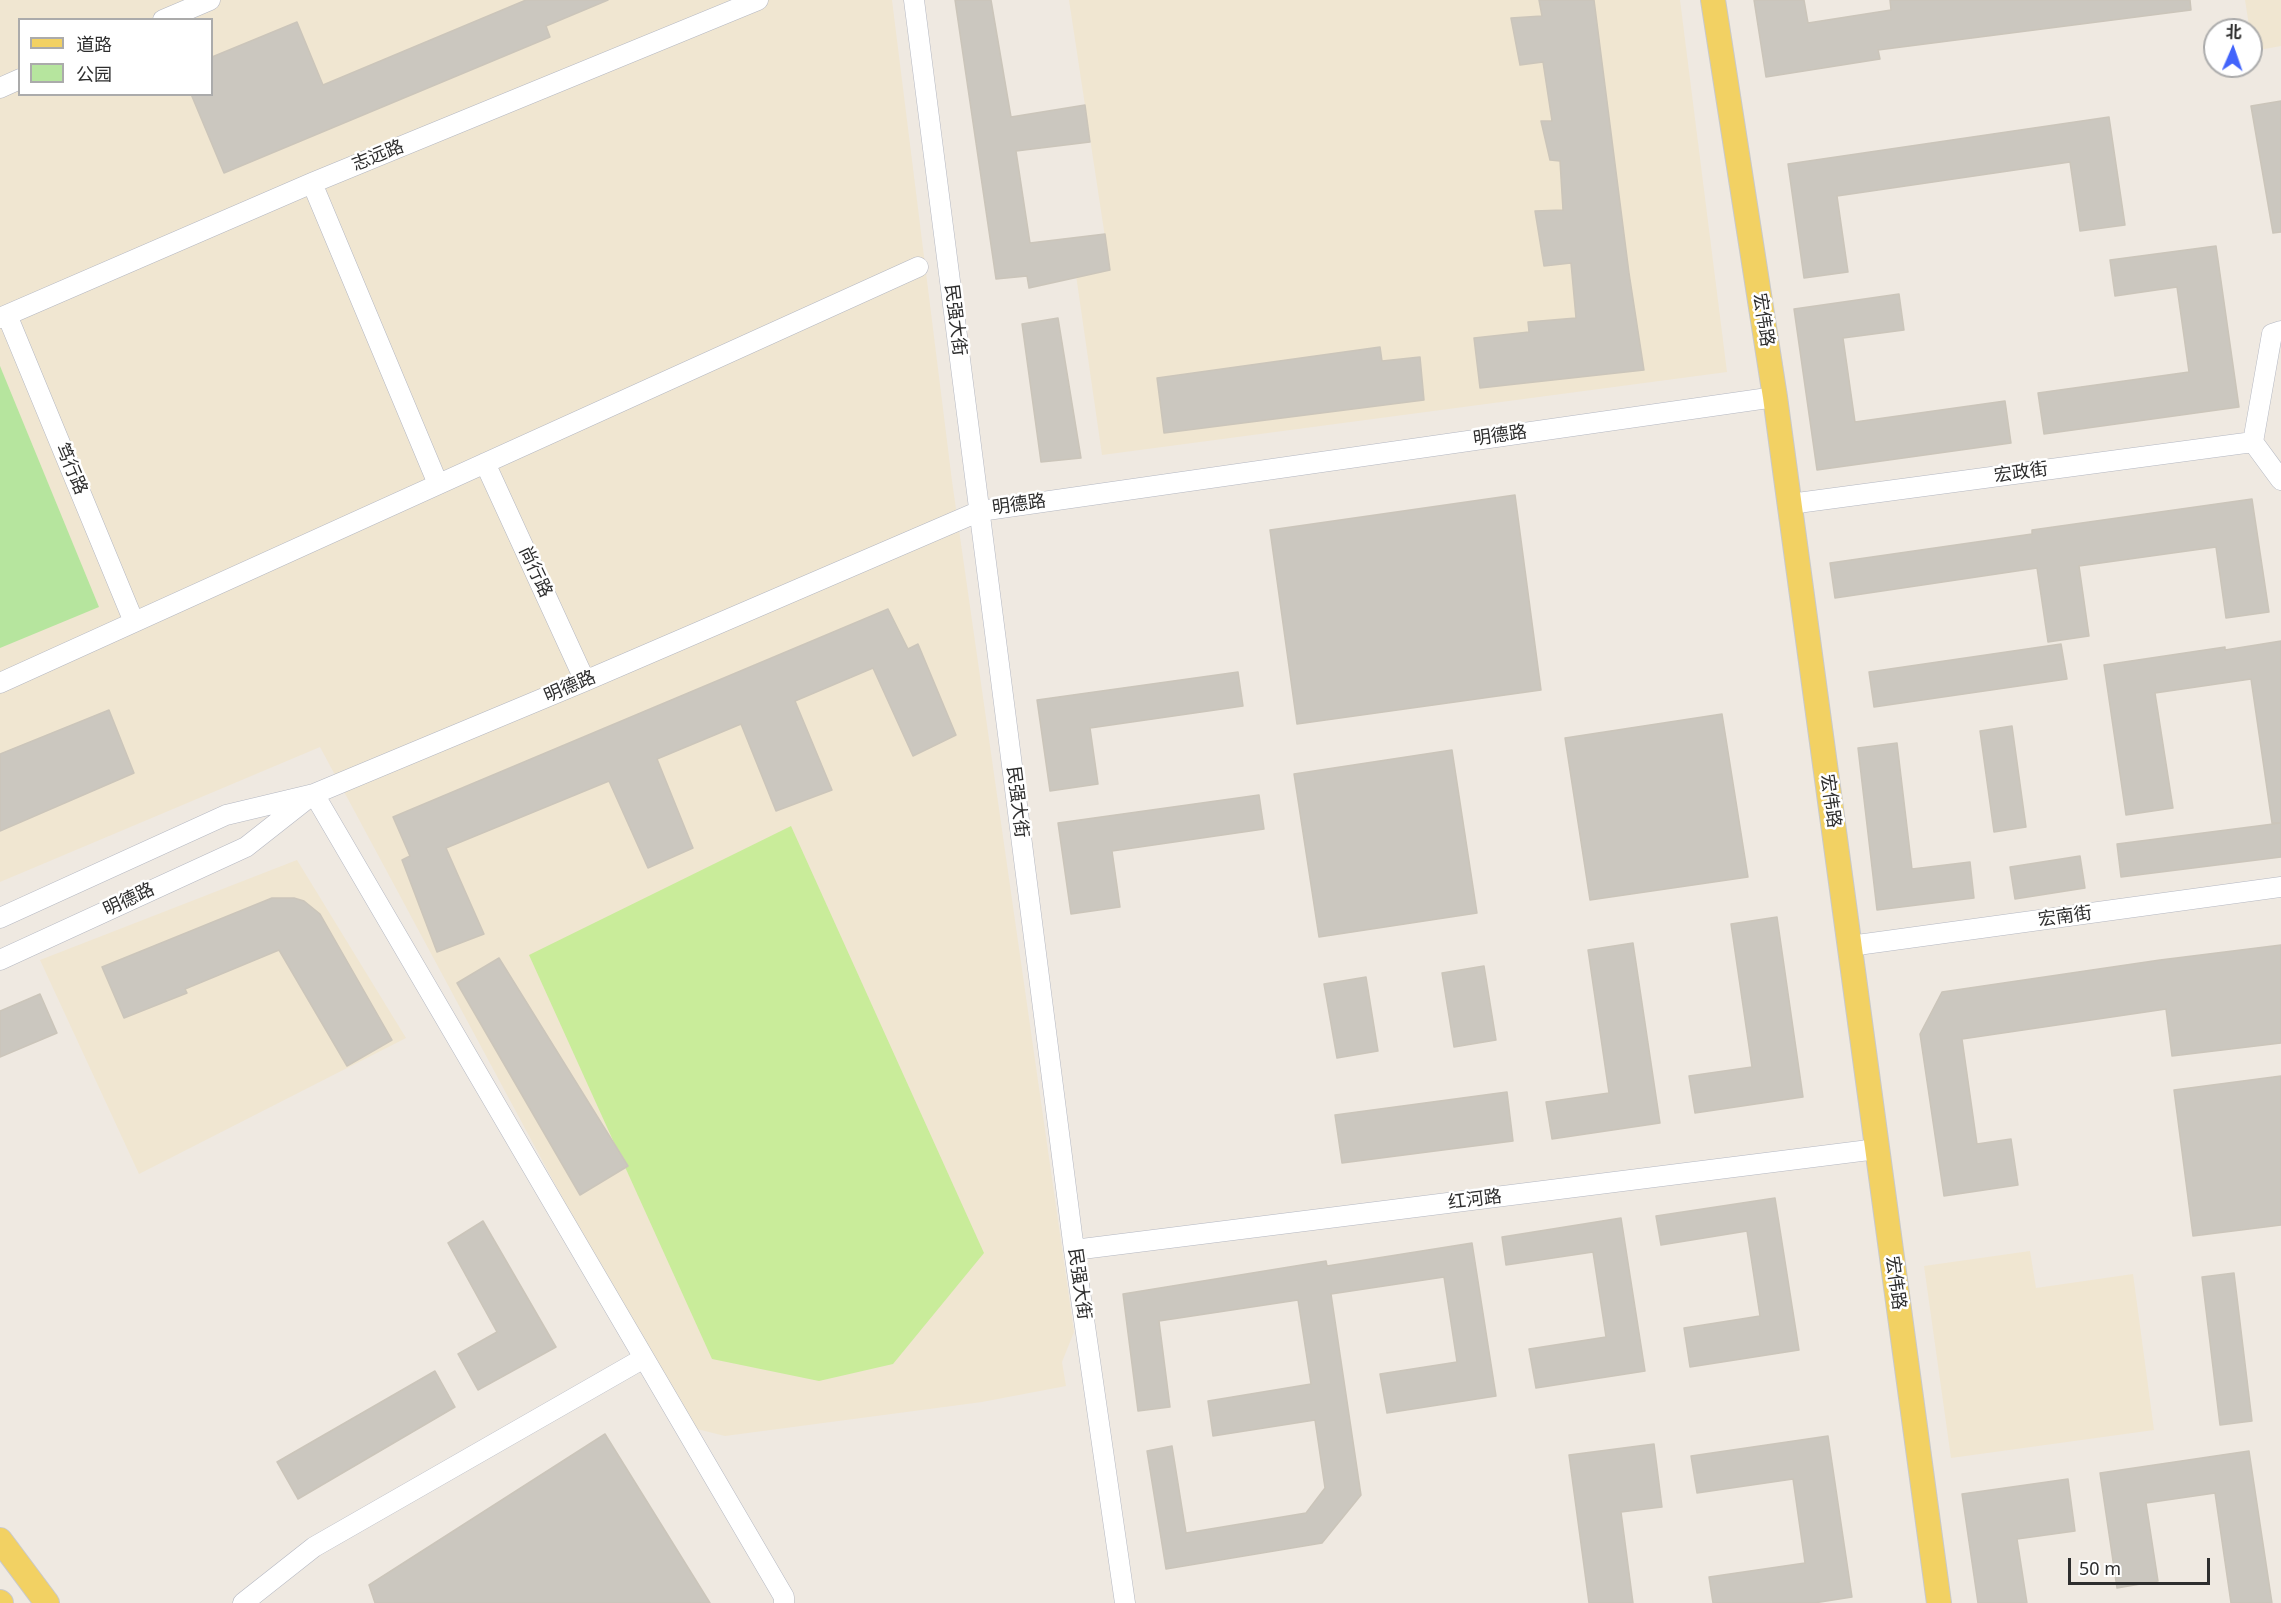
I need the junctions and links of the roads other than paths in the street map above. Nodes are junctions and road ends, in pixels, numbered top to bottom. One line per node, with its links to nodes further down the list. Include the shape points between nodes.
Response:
1 (210, 0): 5 (street)
2 (758, 0): 8 (street, 志远路)
3 (914, 0): 18 (street, 民强大街)
4 (1713, 0): 12 (main road, 宏伟路)
5 (168, 18)
6 (18, 81): 7 (street)
7 (0, 88)
8 (312, 183): 10 (street, 志远路); 16 (street)
9 (918, 267): 14 (street)
10 (4, 317): 19 (street, 笃行路)
11 (2281, 331): 13 (street, via 2272,334)
12 (1775, 397): 17 (main road, 宏伟路); 18 (street, 明德路)
13 (2253, 442): 15 (street); 17 (street, 宏政街)
14 (485, 463): 16 (street); 20 (street, 尚行路)
15 (2281, 480)
16 (438, 484): 19 (street)
17 (1790, 504): 25 (main road, 宏伟路)
18 (980, 511): 20 (street, 明德路); 28 (street, 民强大街)
19 (134, 622): 21 (street)
20 (585, 681): 22 (street, 明德路)
21 (0, 683)
22 (314, 794): 24 (street, 明德路, via 226,815); 26 (street, 明德路, via 246,847); 29 (street)
23 (2281, 887): 25 (street, 宏南街)
24 (0, 918)
25 (1850, 946): 27 (main road, 宏伟路)
26 (0, 960)
27 (1877, 1149): 28 (street, 红河路); 35 (main road, 宏伟路)
28 (1074, 1250): 34 (street, 民强大街)
29 (644, 1358): 32 (street, via 314,1548); 33 (street)
30 (0, 1540): 31 (main road)
31 (47, 1603)
32 (243, 1603)
33 (784, 1603)
34 (1125, 1603)
35 (1939, 1603)

